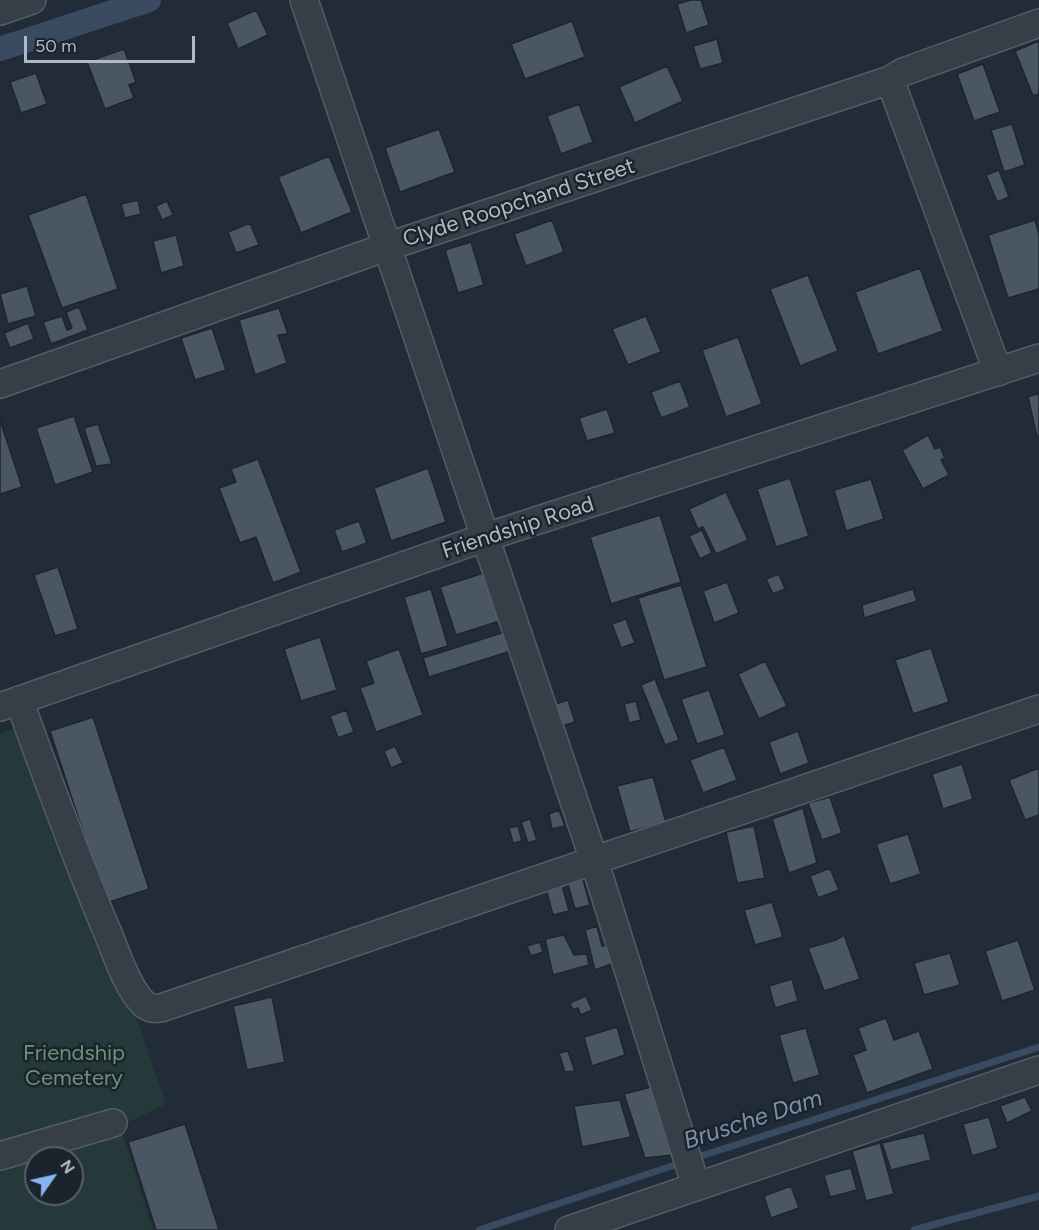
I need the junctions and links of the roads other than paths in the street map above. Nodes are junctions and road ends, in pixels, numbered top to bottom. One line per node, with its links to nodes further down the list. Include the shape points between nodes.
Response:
1 (32, 0): 3 (street)
2 (304, 0): 6 (street)
3 (0, 11)
4 (1039, 23): 5 (street, Clyde Roopchand Street)
5 (890, 80): 6 (street, Clyde Roopchand Street); 8 (street)
6 (389, 246): 9 (street, Clyde Roopchand Street); 10 (street)
7 (1039, 358): 8 (street, Friendship Road)
8 (998, 372): 10 (street, Friendship Road)
9 (0, 384)
10 (486, 537): 11 (street, Friendship Road); 13 (street)
11 (10, 704): 13 (street, via 120,962 137,995 153,1009)
12 (1039, 709): 13 (street)
13 (594, 860): 17 (street)
14 (1039, 1070): 17 (street)
15 (113, 1123): 16 (street)
16 (0, 1156)
17 (696, 1186): 18 (street)
18 (622, 1222): 19 (street)
19 (569, 1230)

